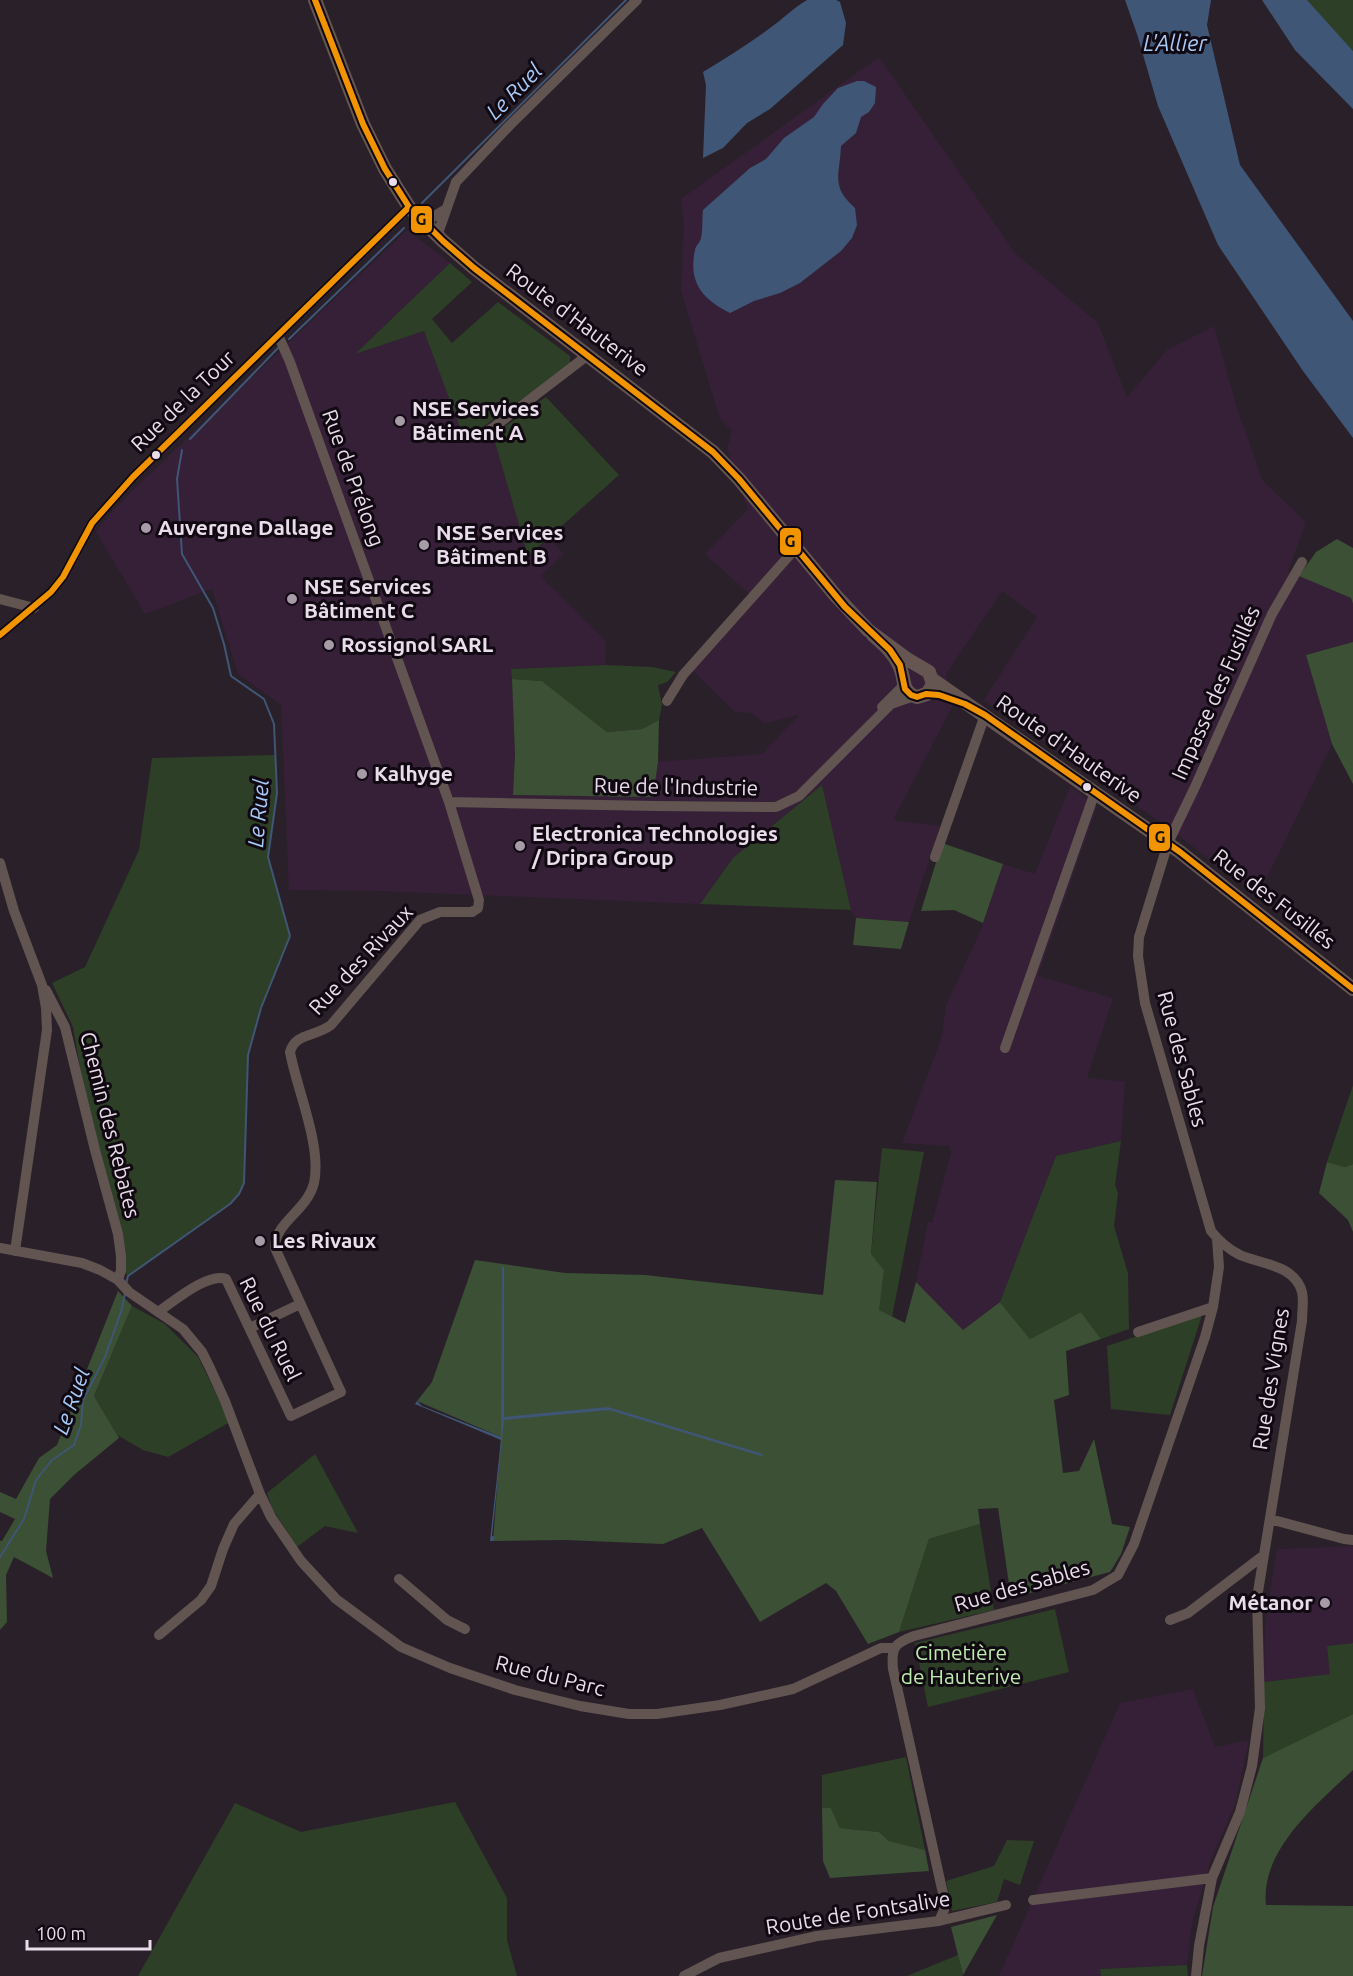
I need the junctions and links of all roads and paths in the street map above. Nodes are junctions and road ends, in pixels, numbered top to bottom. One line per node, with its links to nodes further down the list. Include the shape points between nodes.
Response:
1 (315, 0): 3 (main road, Route d'Hauterive, via 363,123)
2 (637, 0): 4 (street, via 456,182)
3 (409, 207): 5 (main road, Route d'Hauterive); 7 (street, Rue de la Tour)
4 (446, 208): 5 (street); 6 (street)
5 (422, 221): 6 (main road, Route d'Hauterive)
6 (437, 236): 8 (main road, Route d'Hauterive)
7 (278, 335): 13 (street, Rue de la Tour, via 100,513 63,577); 24 (street, Rue de Prélong)
8 (588, 355): 9 (street); 10 (main road, Route d'Hauterive, via 713,452)
9 (486, 433)
10 (796, 548): 15 (main road, Route d'Hauterive); 20 (street, via 683,675)
11 (1302, 562): 25 (street, Impasse des Fusillés, via 1272,615)
12 (0, 599): 13 (street)
13 (34, 608): 14 (street, Rue de la Tour)
14 (0, 635)
15 (873, 635): 16 (main road, Route d'Hauterive); 18 (main road, Route d'Hauterive, via 900,665)
16 (921, 668): 17 (main road); 18 (main road, via 912,669)
17 (933, 680): 19 (main road, via 932,687); 21 (main road, Route d'Hauterive)
18 (904, 682): 19 (main road, via 907,692); 22 (street, Rue de l'Industrie)
19 (921, 695): 21 (main road, Route d'Hauterive, via 940,696); 22 (street, Rue de l'Industrie, via 891,704)
20 (667, 701)
21 (981, 712): 23 (main road, Route d'Hauterive); 27 (street)
22 (869, 724): 24 (street, Rue de l'Industrie, via 799,796 776,807)
23 (1095, 792): 25 (main road, Route d'Hauterive); 33 (street)
24 (449, 802): 30 (street, Rue de Prélong, via 479,900)
25 (1168, 843): 26 (main road, Rue des Fusillés); 29 (street, Rue des Sables)
26 (1180, 852): 29 (street, Rue des Sables); 32 (main road, Rue des Fusillés)
27 (935, 856)
28 (0, 863): 31 (street)
29 (1162, 868): 34 (street, Rue des Sables, via 1139,937 1140,974 1206,1219)
30 (478, 908): 40 (street, Rue des Rivaux, via 472,912 440,912 420,920 331,1025 292,1044 290,1055 316,1164 310,1195 279,1229 275,1248)
31 (42, 985): 36 (street, via 47,1030); 39 (street, Chemin des Rebates, via 64,1027 118,1234 122,1256)
32 (1353, 989)
33 (1005, 1048)
34 (1217, 1239): 37 (street, Rue des Sables); 38 (street, Rue des Sables)
35 (0, 1248): 36 (street)
36 (15, 1251): 39 (street, via 82,1263)
37 (1233, 1251): 38 (street); 47 (street, Rue des Vignes, via 1289,1274 1302,1294 1302,1321)
38 (1219, 1267): 41 (street, Rue des Sables)
39 (118, 1280): 42 (street)
40 (300, 1304): 43 (street); 45 (street, Rue des Rivaux)
41 (1213, 1307): 44 (street); 54 (street, Rue des Sables, via 1134,1544 1118,1575 1093,1590 914,1636)
42 (158, 1312): 43 (street, Rue du Ruel, via 206,1281 220,1277 229,1284); 46 (street, via 183,1329 202,1352)
43 (250, 1328): 45 (street, Rue du Ruel, via 291,1416)
44 (1138, 1332)
45 (341, 1392)
46 (260, 1494): 53 (street, via 234,1524 211,1586 201,1600); 54 (street, Rue du Parc, via 301,1561 336,1599 366,1623 400,1647 537,1696 629,1714 667,1713 793,1689 882,1648)
47 (1270, 1519): 48 (street); 49 (street, Rue des Vignes)
48 (1353, 1540)
49 (1264, 1555): 51 (street, via 1188,1613); 55 (street, Rue des Vignes, via 1257,1598 1260,1708 1252,1766 1240,1812)
50 (399, 1579): 52 (street, via 447,1620)
51 (1170, 1620)
52 (465, 1629)
53 (159, 1635)
54 (894, 1648): 58 (street, via 893,1669 944,1898)
55 (1212, 1878): 56 (street); 60 (street, Rue des Vignes)
56 (1033, 1900)
57 (1006, 1905): 58 (street, Route de Fontsalive)
58 (939, 1921): 59 (street, Route de Fontsalive, via 817,1936 719,1958)
59 (684, 1976)
60 (1196, 1976)

